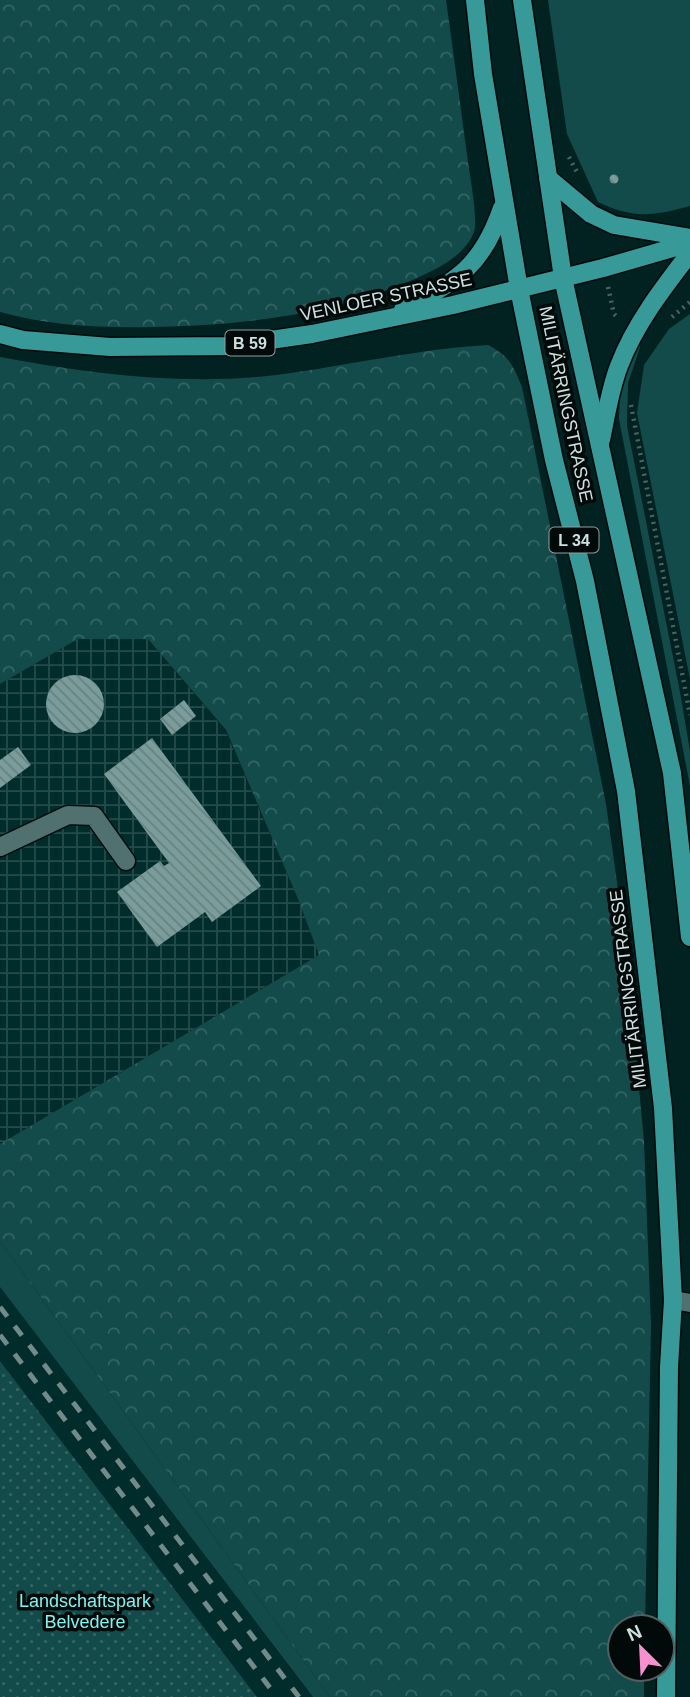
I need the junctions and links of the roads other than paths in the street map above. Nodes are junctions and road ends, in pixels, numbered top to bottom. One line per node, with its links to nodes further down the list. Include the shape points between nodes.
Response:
1 (475, 0): 4 (main road, L 34)
2 (522, 0): 3 (main road, MILITÄRRINGSTRASSE / L 34)
3 (548, 178): 5 (main road, via 591,214 614,225); 7 (main road, MILITÄRRINGSTRASSE / L 34)
4 (503, 205): 8 (main road, L 34); 9 (main road, via 483,251 456,280)
5 (690, 240): 7 (main road, VENLOER STRASSE)
6 (690, 253): 11 (main road, via 634,332 618,368)
7 (563, 278): 8 (main road, VENLOER STRASSE / B 59); 11 (main road, MILITÄRRINGSTRASSE / L 34)
8 (519, 289): 9 (main road, VENLOER STRASSE / B 59); 15 (main road, MILITÄRRINGSTRASSE / L 34, via 626,791)
9 (388, 319): 10 (main road, VENLOER STRASSE / B 59, via 229,346 110,347)
10 (0, 334)
11 (600, 443): 14 (main road, MILITÄRRINGSTRASSE / L 34, via 672,773)
12 (0, 848): 13 (lane, via 68,815 94,816)
13 (126, 861)
14 (690, 937)
15 (681, 1301): 16 (main road, MILITÄRRINGSTRASSE / L 34, via 669,1367)
16 (666, 1697)

